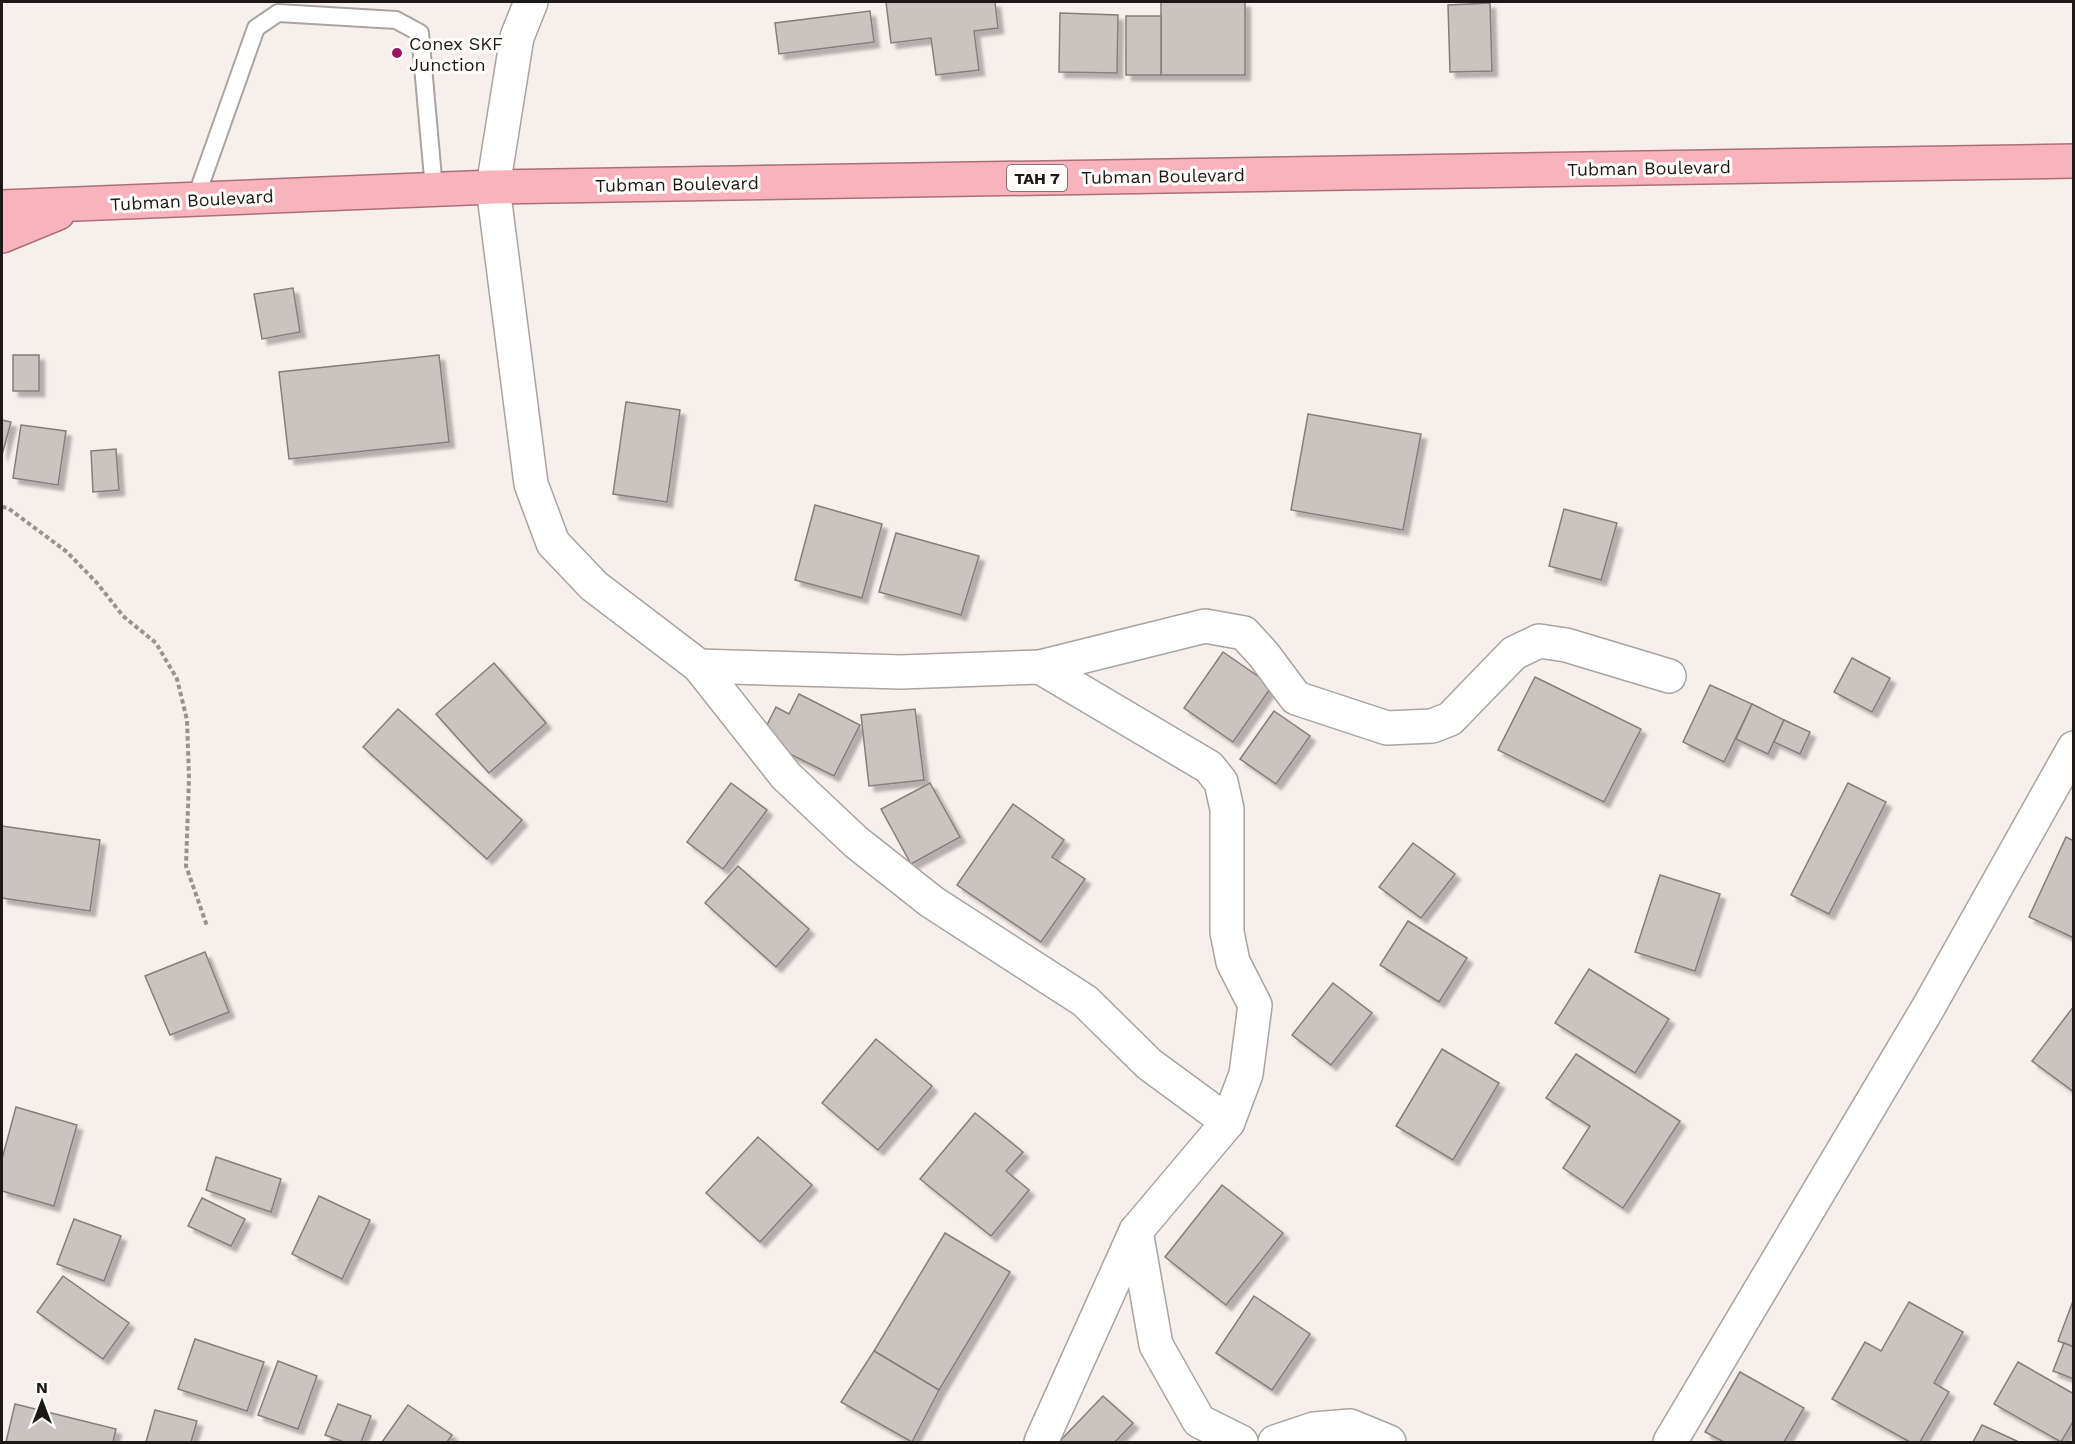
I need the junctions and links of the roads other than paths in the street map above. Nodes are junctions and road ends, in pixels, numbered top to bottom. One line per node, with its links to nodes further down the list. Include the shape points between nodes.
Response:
1 (531, 2): 3 (street, via 517,38)
2 (2073, 161): 3 (highway, Tubman Boulevard / TAH 7)
3 (493, 186): 4 (highway, Tubman Boulevard / TAH 7); 9 (street, via 531,484 553,543 594,586)
4 (434, 189): 5 (highway, Tubman Boulevard / TAH 7); 5 (lane, via 420,33 396,20 278,13 256,28)
5 (195, 200): 6 (highway, Tubman Boulevard / TAH 7)
6 (78, 205): 7 (highway, Tubman Boulevard / TAH 7); 8 (highway)
7 (2, 207)
8 (2, 236)
9 (699, 666): 10 (street, via 902,672); 13 (street, via 786,776 856,842 932,902 1085,1001 1149,1064)
10 (1040, 667): 11 (street, via 1205,626 1244,633 1296,698 1387,728 1432,726 1450,719 1514,653 1539,641 1566,645); 13 (street, via 1209,767 1221,782 1227,809 1227,932 1233,962 1255,1005 1246,1074)
11 (1669, 676)
12 (2073, 748): 19 (street, via 1928,1008)
13 (1228, 1122): 14 (street)
14 (1136, 1231): 15 (street); 16 (street, via 1156,1345 1198,1421)
15 (1041, 1443)
16 (1241, 1443)
17 (1275, 1443): 18 (street, via 1314,1429 1350,1426)
18 (1389, 1443)
19 (1670, 1443)

